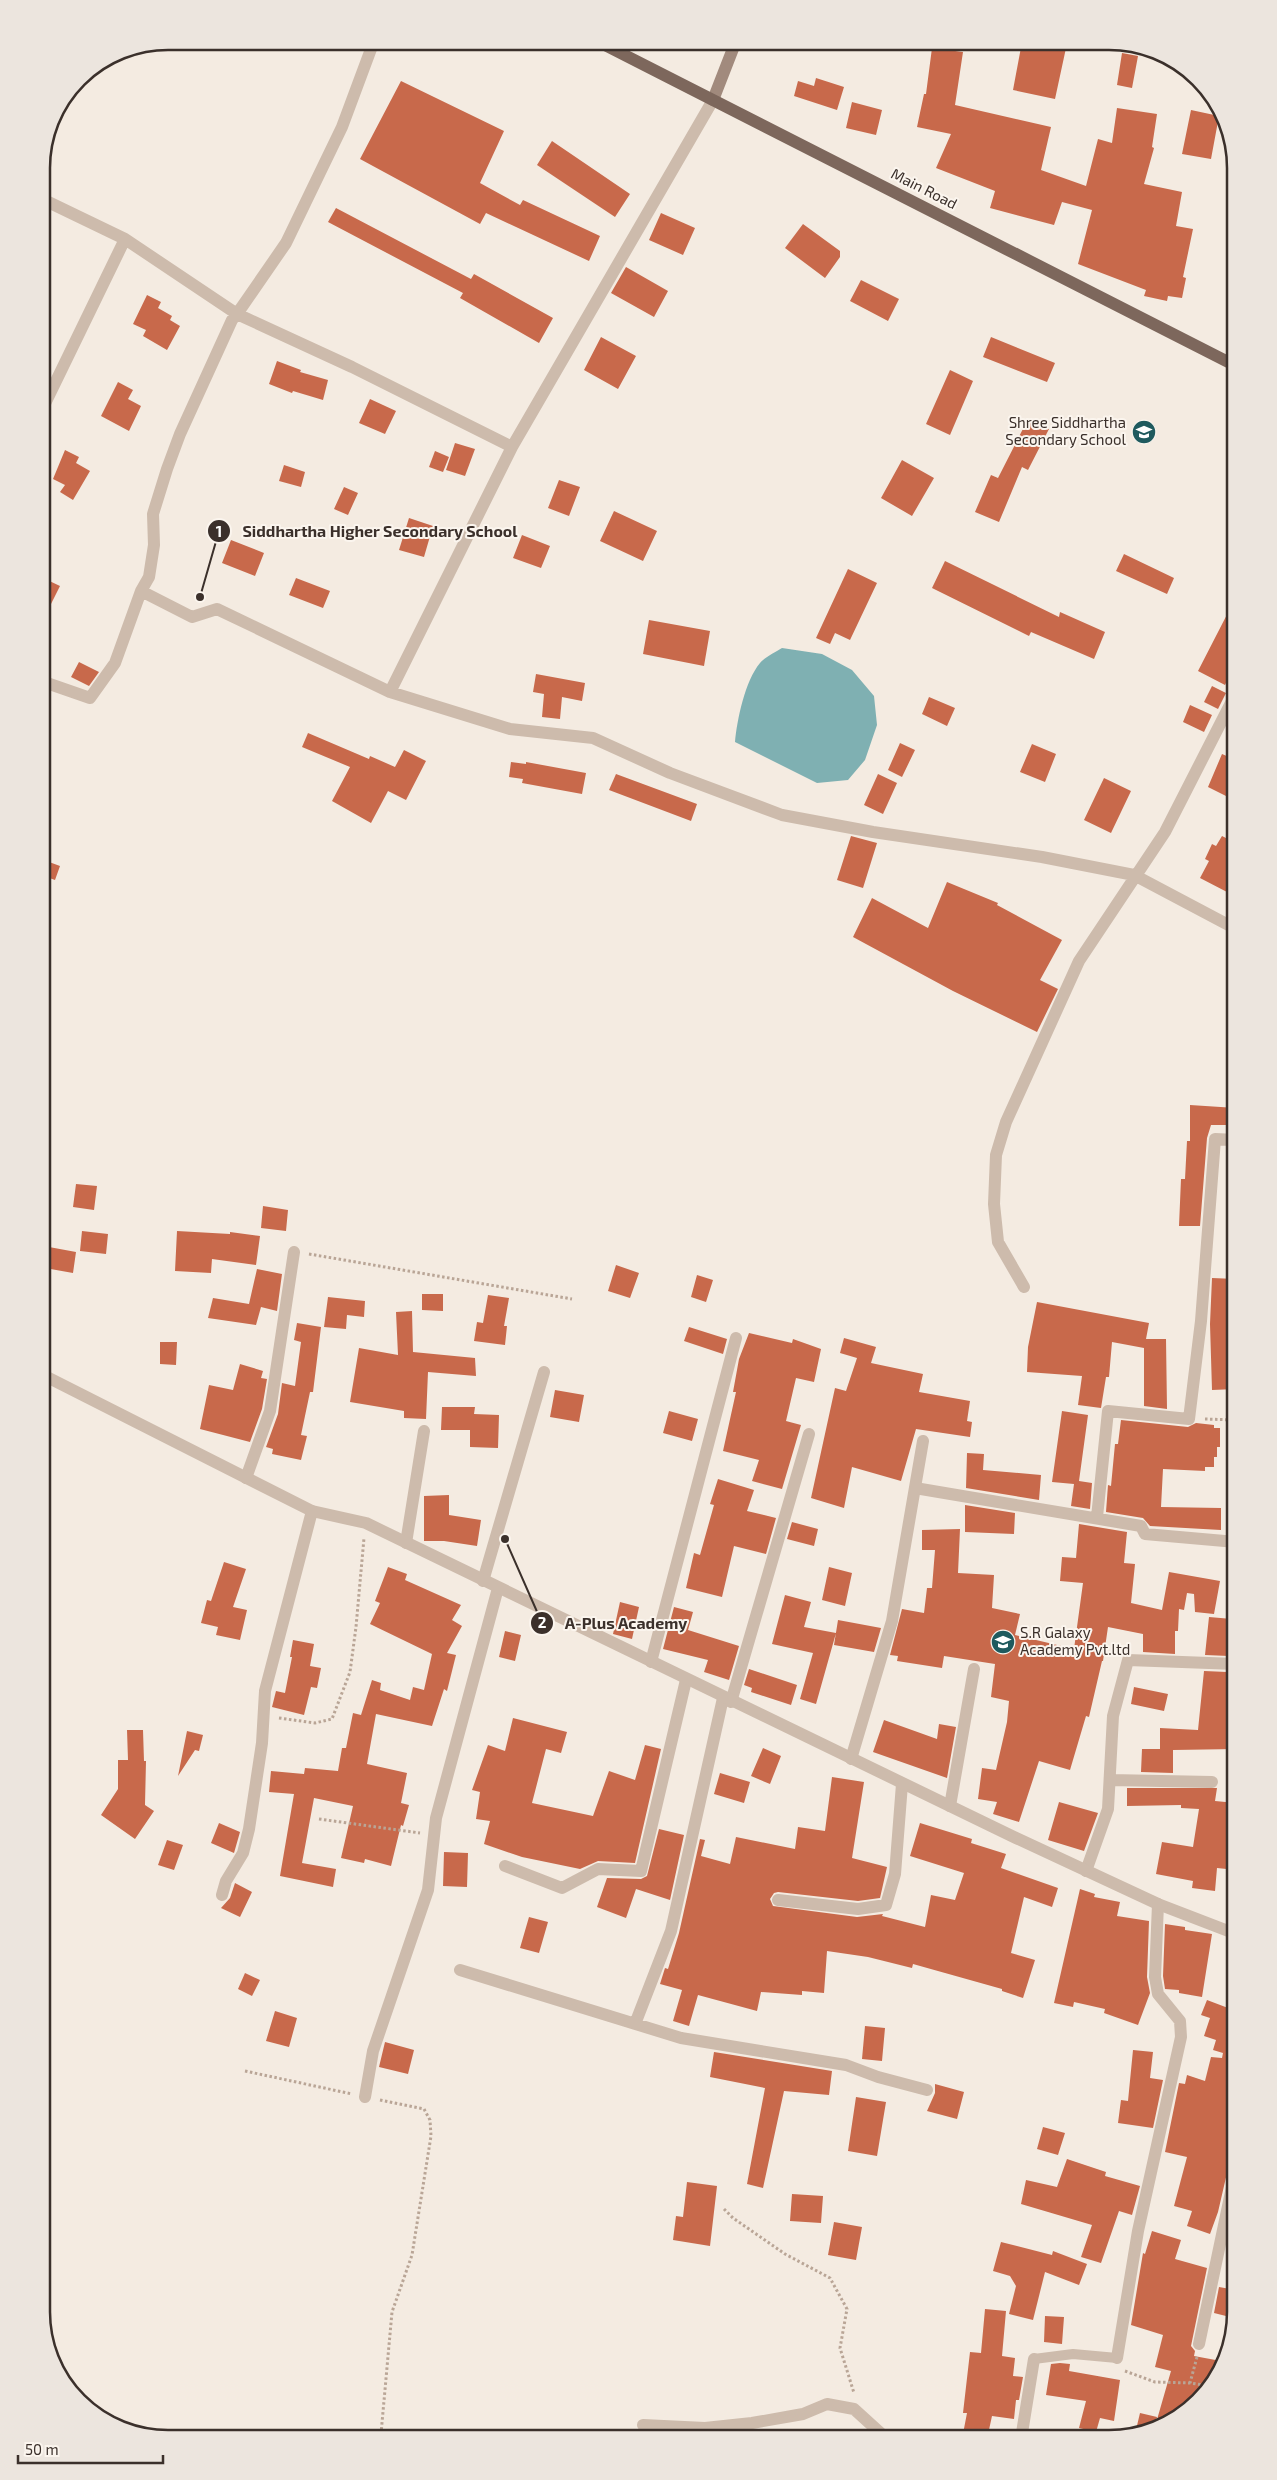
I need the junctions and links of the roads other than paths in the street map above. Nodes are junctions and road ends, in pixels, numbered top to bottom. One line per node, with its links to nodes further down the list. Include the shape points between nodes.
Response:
1 (371, 50): 7 (street, via 342,127 286,243)
2 (615, 50): 4 (main road, Main Road)
3 (732, 50): 4 (main road)
4 (712, 100): 8 (main road, Main Road); 10 (street)
5 (50, 203): 6 (street)
6 (125, 238): 7 (street); 9 (street)
7 (237, 314): 10 (street); 11 (street, via 180,434 167,469 153,514 154,545 149,576)
8 (1227, 361)
9 (50, 395)
10 (512, 447): 13 (street)
11 (141, 591): 12 (street, via 115,663 90,698); 13 (street, via 192,617 217,609)
12 (50, 684)
13 (390, 692): 15 (street, via 510,729 594,738 670,773 782,815)
14 (1227, 711): 15 (street, via 1165,832)
15 (1134, 875): 16 (street); 19 (street, via 1079,961 1006,1122 996,1155 994,1204 998,1242)
16 (1227, 924)
17 (1227, 1140): 29 (street, via 1215,1139 1201,1321 1189,1419 1108,1411)
18 (294, 1252): 26 (street, via 270,1411)
19 (1024, 1287)
20 (736, 1338): 34 (street)
21 (544, 1372): 32 (street)
22 (50, 1379): 26 (street)
23 (424, 1431): 31 (street)
24 (809, 1434): 38 (street)
25 (923, 1441): 27 (street)
26 (246, 1478): 28 (street)
27 (915, 1488): 29 (street); 39 (street, via 892,1621)
28 (312, 1511): 31 (street, via 366,1523); 46 (street, via 265,1690 262,1743 249,1829 243,1853 226,1881)
29 (1096, 1517): 30 (street, via 1141,1526 1145,1534)
30 (1227, 1541)
31 (406, 1543): 32 (street)
32 (483, 1581): 33 (street)
33 (498, 1588): 34 (street); 53 (street, via 433,1835 428,1890 374,2051)
34 (651, 1662): 37 (street)
35 (1227, 1664): 40 (street, via 1128,1660 1113,1716)
36 (974, 1669): 43 (street)
37 (686, 1680): 38 (street); 44 (street, via 641,1871 598,1869 562,1888)
38 (727, 1700): 39 (street); 51 (street, via 671,1931)
39 (851, 1759): 42 (street)
40 (1110, 1780): 41 (street); 45 (street, via 1108,1809)
41 (1212, 1782)
42 (902, 1784): 43 (street); 47 (street, via 895,1874 886,1905 858,1909)
43 (950, 1806): 45 (street)
44 (505, 1866)
45 (1086, 1871): 48 (street)
46 (222, 1895)
47 (778, 1900)
48 (1158, 1904): 49 (street); 56 (street, via 1155,1977 1158,1994 1180,2021 1181,2038 1138,2231)
49 (1227, 1931)
50 (460, 1970): 51 (street)
51 (636, 2024): 52 (street, via 681,2038 846,2065)
52 (927, 2090)
53 (365, 2097)
54 (1227, 2211): 55 (street)
55 (1199, 2344)
56 (1116, 2358): 57 (lane, via 1073,2354)
57 (1034, 2359): 60 (street)
58 (642, 2425): 59 (street, via 705,2428 752,2423 802,2414 827,2404 854,2409)
59 (877, 2430)
60 (1022, 2430)

